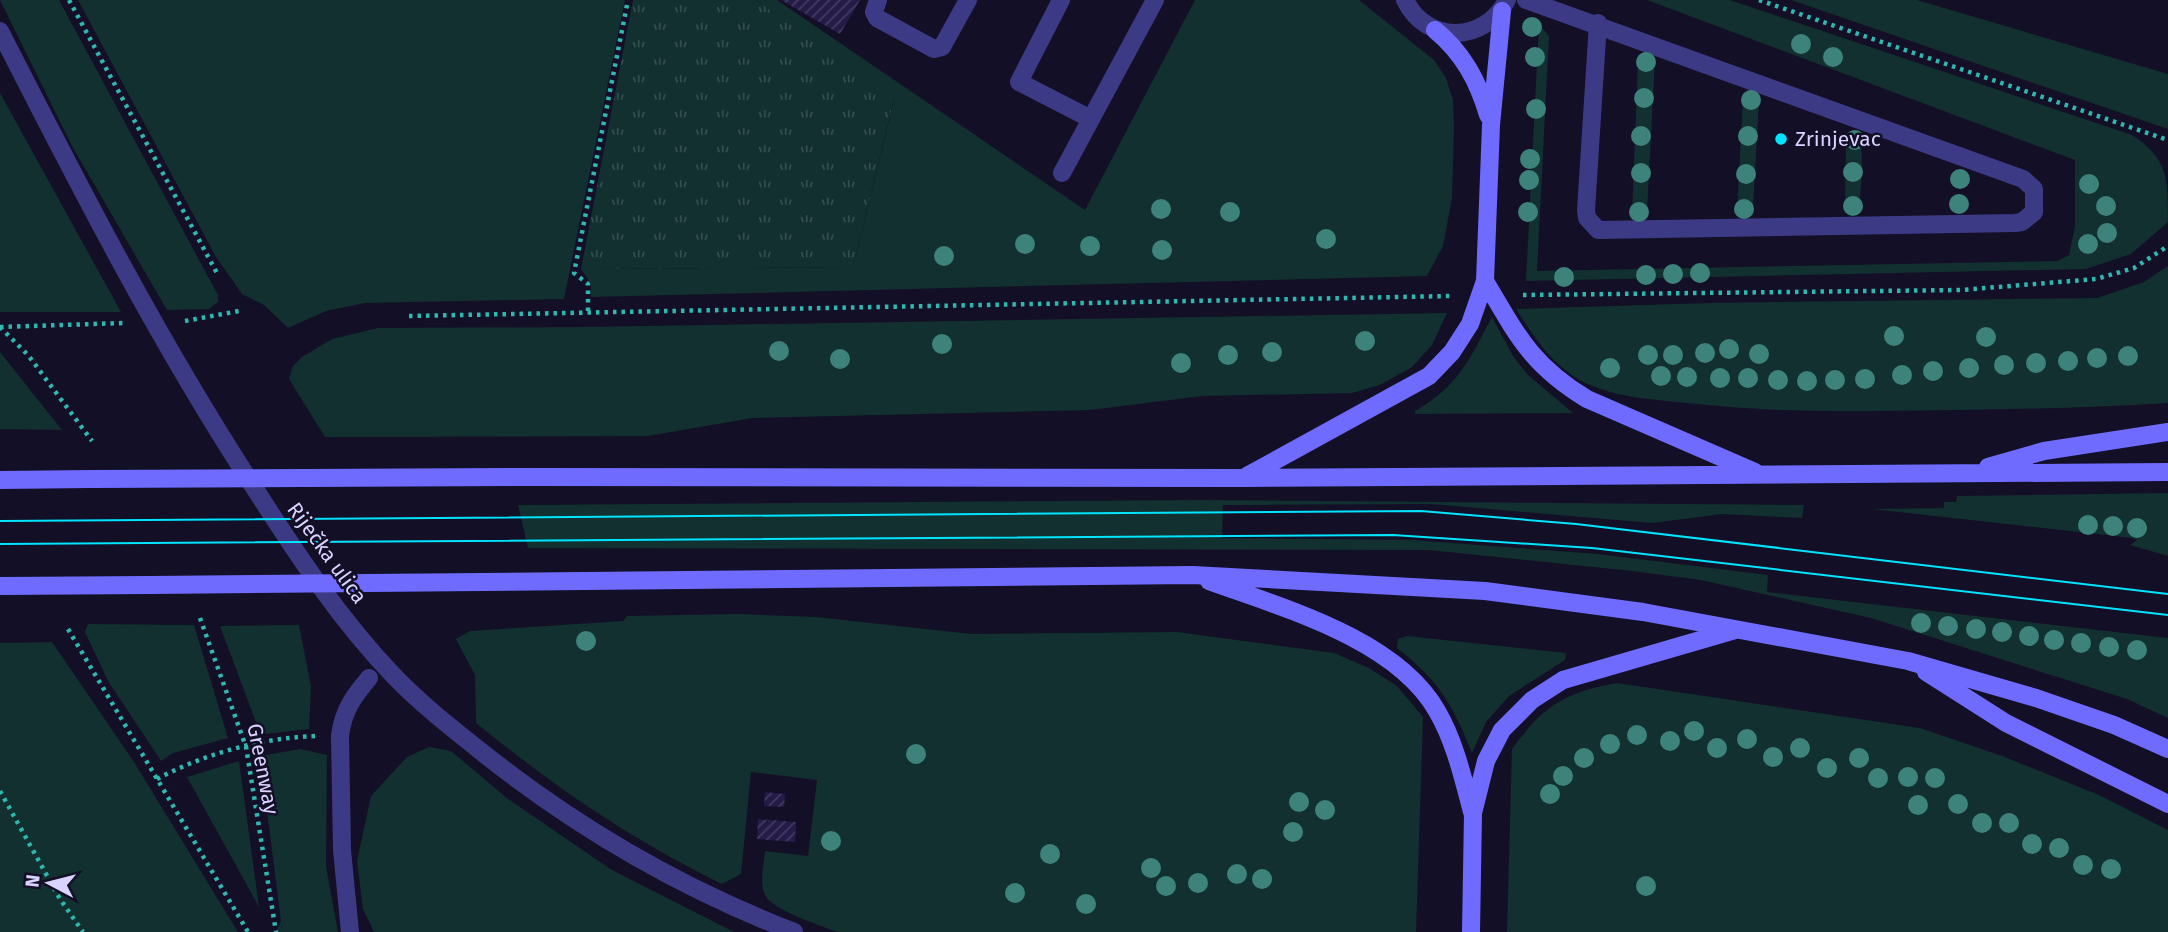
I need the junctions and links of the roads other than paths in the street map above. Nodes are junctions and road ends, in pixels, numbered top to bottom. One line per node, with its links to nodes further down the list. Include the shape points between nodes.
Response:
1 (878, 0): 2 (street, via 877,18 934,49 942,47)
2 (968, 0)
3 (1061, 0): 13 (street, via 1019,82)
4 (1155, 0): 13 (street)
5 (1394, 0): 9 (street)
6 (1405, 0): 9 (street)
7 (1526, 0): 10 (street)
8 (1504, 6): 11 (street, via 1488,24 1471,32); 14 (main road)
9 (1416, 18): 11 (street)
10 (1598, 23): 10 (street, via 2023,179 2034,189 2034,212 2015,223 1598,230 1586,210)
11 (1435, 30): 14 (main road, via 1474,75)
12 (0, 31): 32 (street, Riječka ulica, via 199,404 335,606 381,662 438,717 570,819 723,904)
13 (1091, 119): 15 (street)
14 (1491, 125): 16 (main road)
15 (1062, 173)
16 (1485, 281): 19 (main road, via 1525,349 1561,383 1587,399); 21 (main road, via 1470,324 1429,376)
17 (2168, 432): 20 (main road, via 2044,452)
18 (2168, 472): 20 (main road)
19 (1761, 474): 20 (main road); 21 (main road)
20 (1965, 474)
21 (1244, 478): 22 (main road, bridge)
22 (0, 480)
23 (1193, 575): 24 (main road, bridge); 25 (main road, via 1485,592); 30 (main road, via 1324,625 1381,654 1417,683 1437,710 1454,748)
24 (0, 586)
25 (1738, 629): 26 (main road); 30 (main road, via 1563,680 1532,700 1502,730 1491,750)
26 (1908, 661): 28 (main road, via 2036,698); 29 (main road, via 2006,723)
27 (369, 678): 31 (street, via 349,702 340,736 341,850)
28 (2168, 749)
29 (2168, 804)
30 (1473, 813): 33 (main road)
31 (350, 932)
32 (794, 932)
33 (1471, 932)

